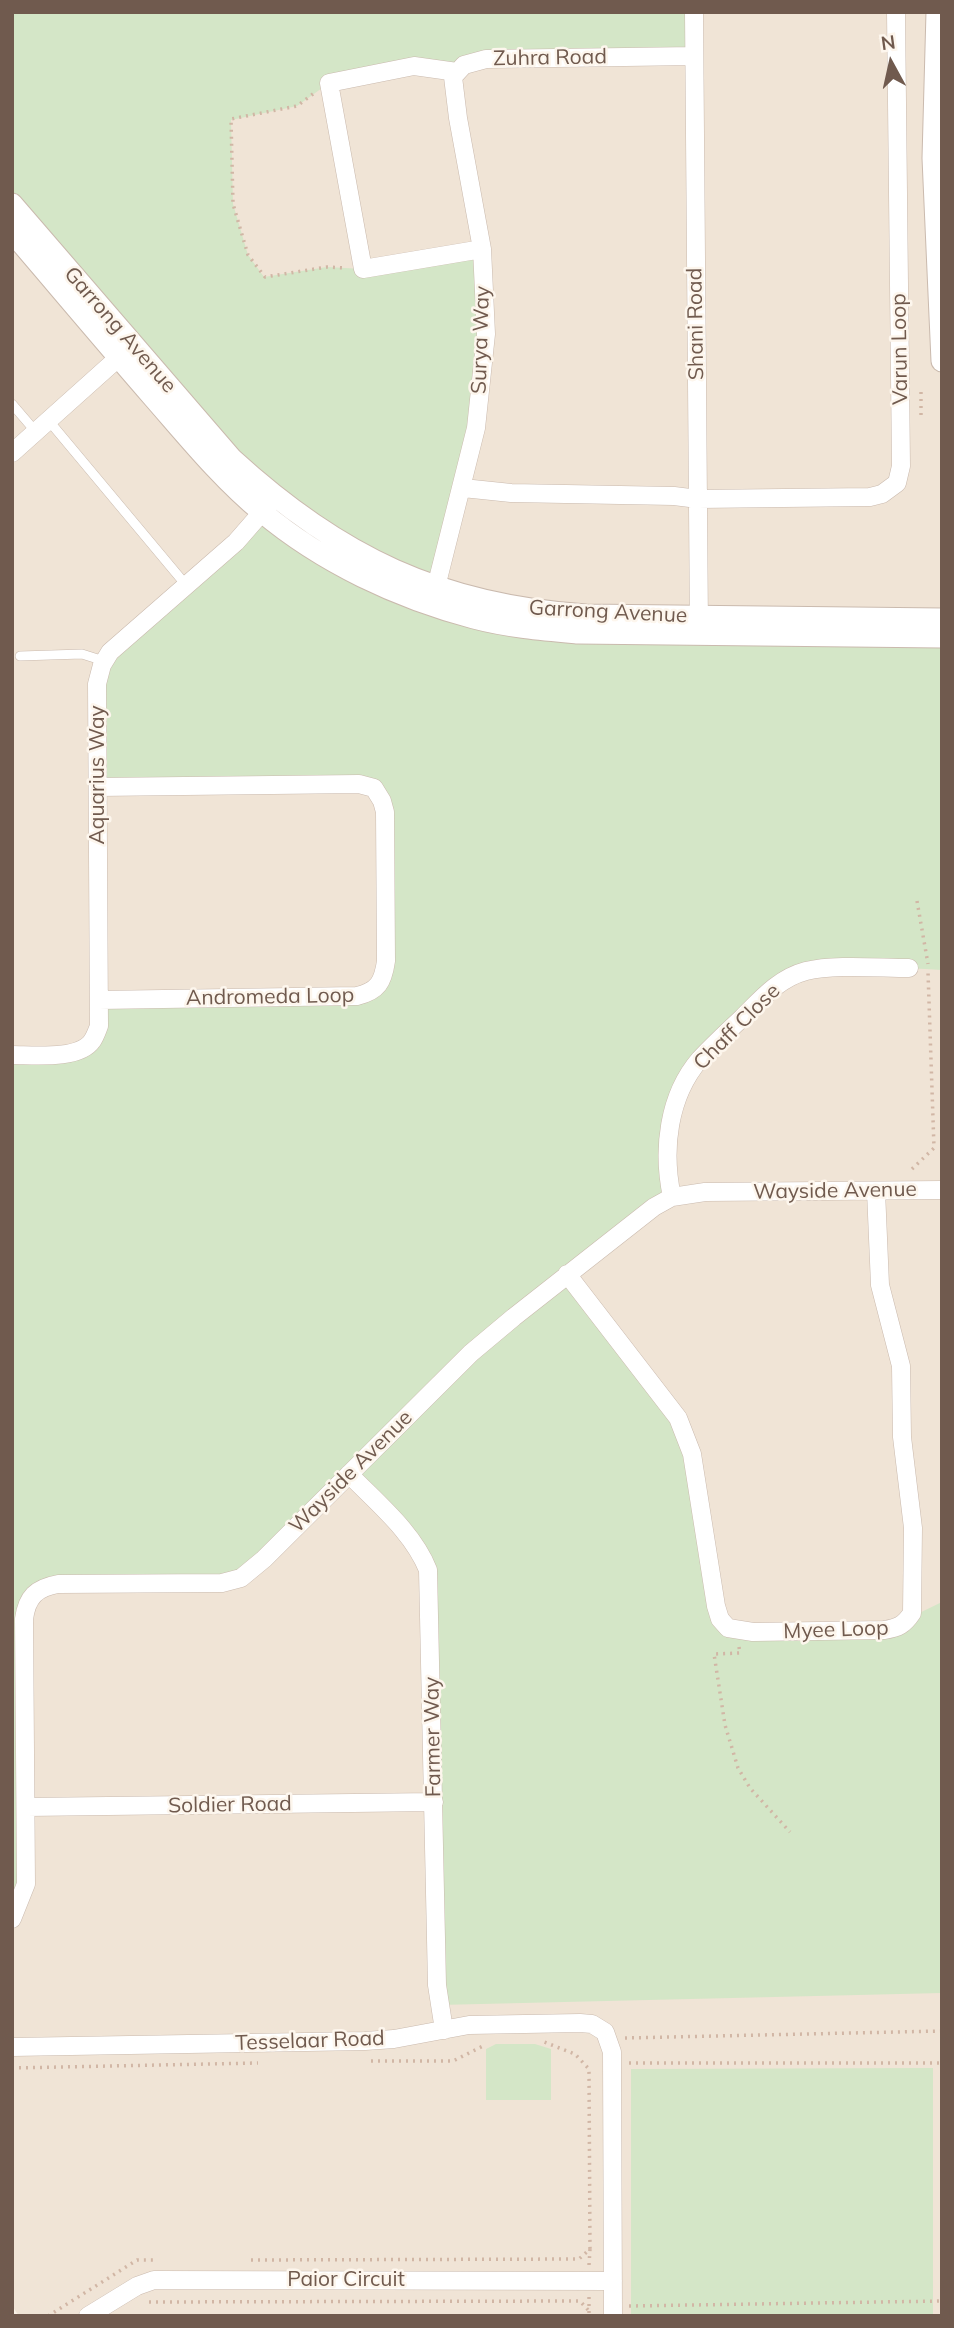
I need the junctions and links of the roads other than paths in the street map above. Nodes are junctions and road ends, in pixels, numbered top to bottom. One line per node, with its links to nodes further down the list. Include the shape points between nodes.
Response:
1 (694, 12): 4 (street, Shani Road)
2 (896, 12): 15 (street, Varun Loop, via 900,476 893,487 870,497)
3 (937, 12): 10 (street, via 933,158)
4 (694, 56): 5 (street, Zuhra Road, via 486,59 464,65); 15 (street, Shani Road)
5 (457, 72): 8 (street, Surya Way, via 452,84); 8 (street, via 414,66 329,83 363,269)
6 (12, 204): 9 (street, Garrong Avenue)
7 (12, 232): 9 (street, Garrong Avenue)
8 (482, 248): 14 (street, Surya Way, via 484,355)
9 (125, 352): 12 (street); 16 (street, Garrong Avenue, via 232,459)
10 (942, 361)
11 (12, 404): 12 (lane)
12 (43, 427): 13 (street); 17 (lane)
13 (12, 453)
14 (463, 488): 15 (street); 18 (street, Surya Way)
15 (698, 499): 20 (street, Shani Road)
16 (269, 505): 17 (street, via 236,542); 18 (street, Garrong Avenue)
17 (186, 585): 23 (street)
18 (434, 597): 20 (street, Garrong Avenue)
19 (942, 619): 20 (street, Garrong Avenue)
20 (699, 626): 21 (street, Garrong Avenue)
21 (942, 637)
22 (20, 656): 23 (lane, via 82,654)
23 (104, 661): 24 (street, Aquarius Way, via 97,684)
24 (98, 787): 26 (street, Aquarius Way); 26 (street, Andromeda Loop, via 359,784 374,788 385,812 386,961 379,987 357,996)
25 (909, 968): 30 (street, Chaff Close, via 808,970 765,995 699,1060 678,1094 666,1154)
26 (99, 1000): 27 (street, Aquarius Way, via 99,1026 91,1043 79,1051)
27 (12, 1055)
28 (942, 1190): 29 (street, Wayside Avenue)
29 (876, 1191): 30 (street, Wayside Avenue); 31 (street, Myee Loop, via 878,1270 901,1366 902,1437 913,1528 912,1613 898,1628 727,1629 716,1606 685,1432)
30 (672, 1196): 31 (street, Wayside Avenue)
31 (566, 1274): 32 (street, Wayside Avenue, via 471,1353)
32 (349, 1474): 33 (street, Farmer Way, via 408,1535 429,1570); 34 (street, Wayside Avenue, via 257,1566 234,1581 58,1584 30,1597 24,1619)
33 (434, 1802): 34 (street, Soldier Road); 36 (street, Farmer Way, via 437,1985)
34 (27, 1807): 35 (street, Wayside Avenue, via 26,1884)
35 (12, 1919)
36 (444, 2030): 37 (street, Tesselaar Road, via 365,2041); 38 (street, Tesselaar Road, via 490,2024 580,2023 592,2024 607,2035 612,2063)
37 (12, 2047)
38 (613, 2281): 39 (street); 40 (street, Paior Circuit, via 154,2280)
39 (613, 2311)
40 (88, 2316)

